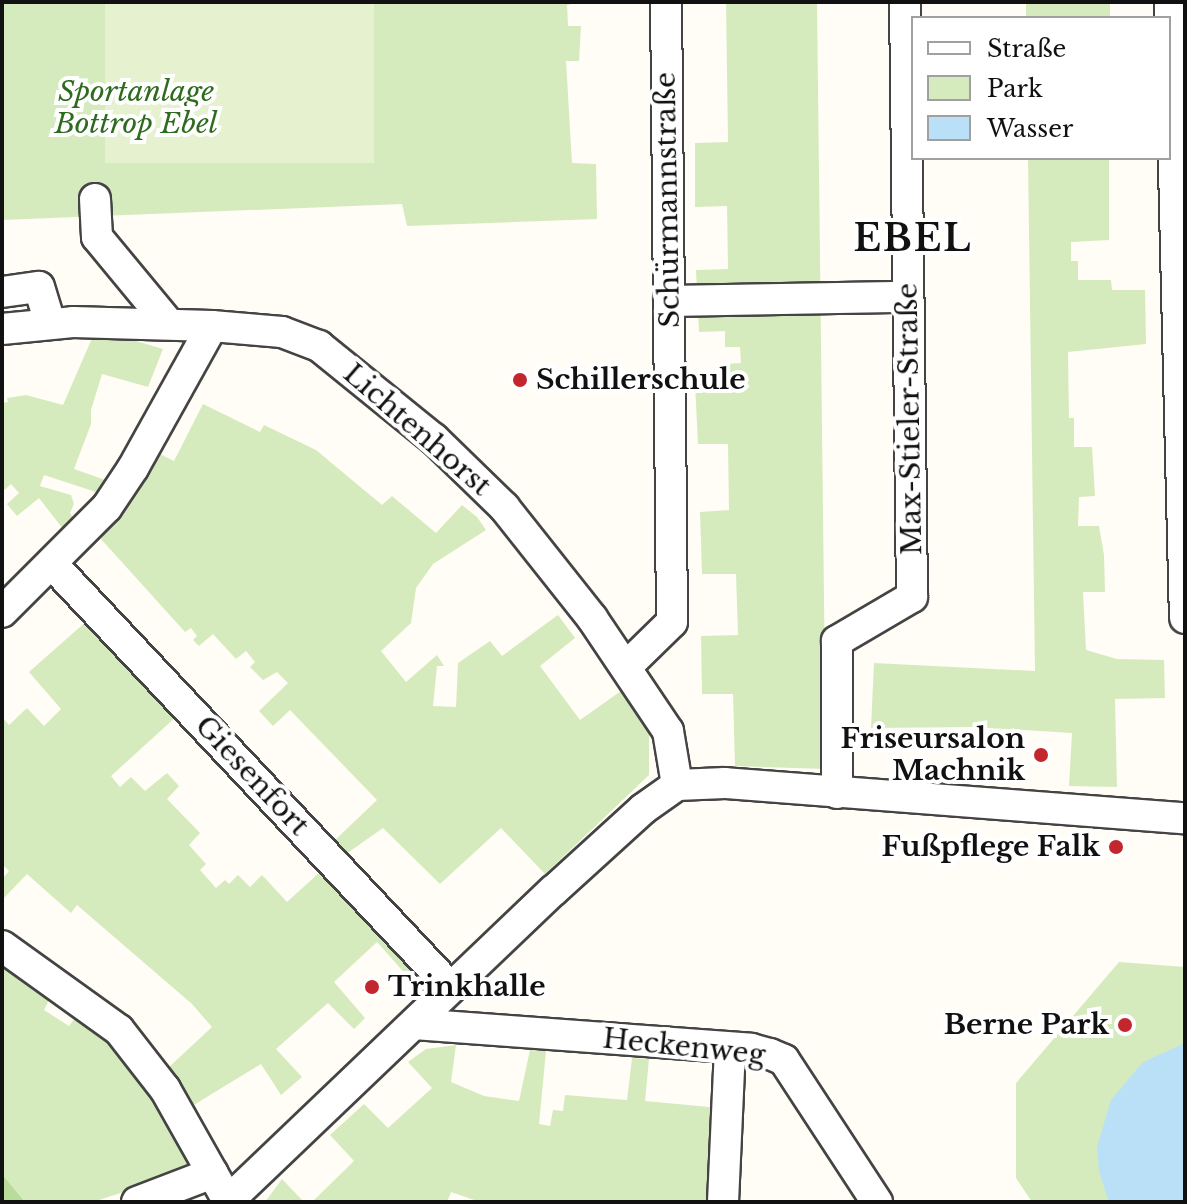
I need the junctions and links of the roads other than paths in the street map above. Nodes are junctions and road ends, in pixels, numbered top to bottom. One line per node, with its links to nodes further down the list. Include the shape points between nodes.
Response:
1 (666, 2): 7 (street, Schürmannstraße)
2 (905, 2): 6 (street, Max-Stieler-Straße)
3 (1171, 43): 14 (street)
4 (95, 199): 9 (street, via 97,237)
5 (2, 292): 8 (street, via 39,287)
6 (908, 297): 7 (street); 17 (street, Max-Stieler-Straße, via 912,597 837,641)
7 (669, 301): 15 (street, Schürmannstraße, via 672,622)
8 (50, 322): 9 (street, Lichtenhorst); 11 (street, Lichtenhorst)
9 (169, 324): 10 (street, Lichtenhorst)
10 (212, 326): 12 (street, via 107,507); 15 (street, Lichtenhorst, via 282,332 319,346 355,373 504,507)
11 (2, 329)
12 (52, 564): 13 (street); 20 (street, Giesenfort)
13 (2, 612)
14 (1185, 618)
15 (627, 666): 16 (street, Lichtenhorst, via 668,731)
16 (677, 785): 17 (street, via 725,783); 20 (street, via 643,809)
17 (837, 793): 18 (street)
18 (1185, 818)
19 (2, 946): 23 (street, via 119,1030 165,1089)
20 (451, 988): 21 (street)
21 (414, 1024): 22 (street, Heckenweg); 24 (street)
22 (730, 1048): 26 (street); 27 (street, Heckenweg, via 784,1060)
23 (213, 1173): 24 (street); 25 (street)
24 (227, 1201)
25 (137, 1202)
26 (723, 1202)
27 (877, 1202)

